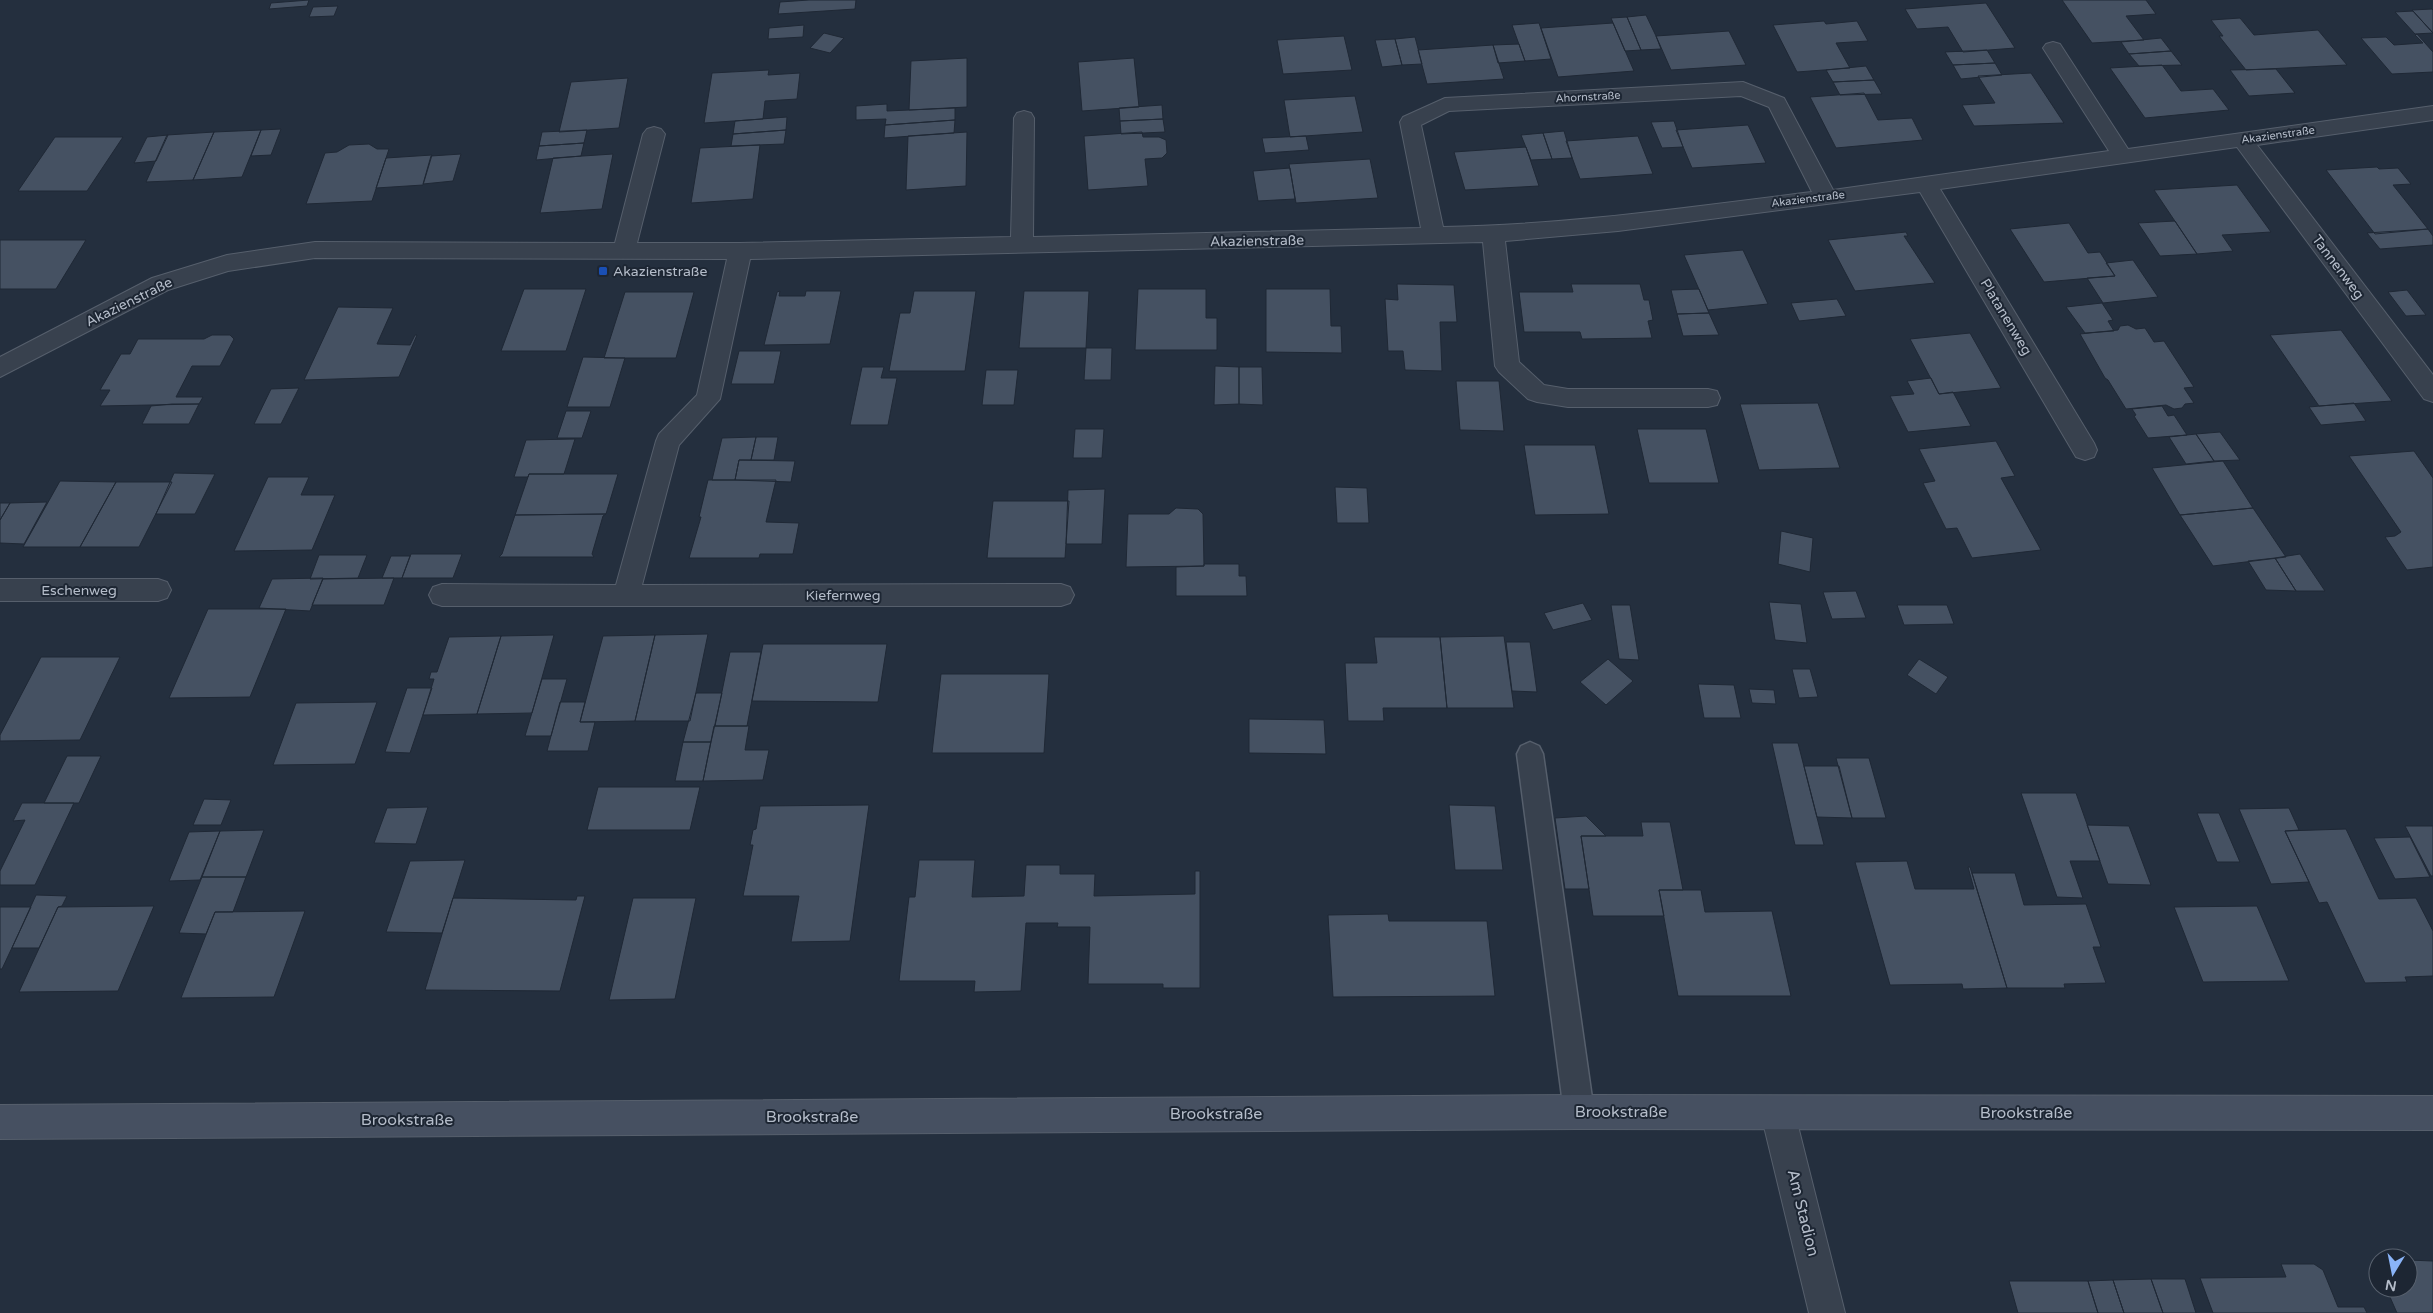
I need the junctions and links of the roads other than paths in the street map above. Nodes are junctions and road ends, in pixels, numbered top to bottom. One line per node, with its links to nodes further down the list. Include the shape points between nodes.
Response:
1 (2054, 48): 6 (street)
2 (2433, 113): 5 (street, Akazienstraße)
3 (1024, 118): 11 (street)
4 (654, 134): 12 (street)
5 (2243, 140): 6 (street, Akazienstraße); 15 (street, Tannenweg)
6 (2123, 157): 7 (street, Akazienstraße)
7 (1926, 184): 8 (street, Akazienstraße); 17 (street, Platanenweg)
8 (1826, 198): 9 (street, Akazienstraße); 10 (street, Ahornstraße, via 1776,103 1743,89 1445,105 1410,122)
9 (1493, 234): 10 (street, Akazienstraße); 16 (street, via 1506,366 1537,393 1568,398)
10 (1434, 236): 11 (street, Akazienstraße)
11 (1022, 246): 13 (street, Akazienstraße)
12 (624, 250): 13 (street, Akazienstraße); 14 (street, Akazienstraße, via 314,250 227,263 160,284)
13 (740, 251): 22 (street, via 708,399 668,441)
14 (0, 368)
15 (2433, 393)
16 (1708, 398)
17 (2085, 450)
18 (0, 590): 19 (street, Eschenweg)
19 (158, 590)
20 (442, 595): 22 (street, Kiefernweg)
21 (1060, 595): 22 (street, Kiefernweg)
22 (626, 596)
23 (1530, 754): 24 (lane)
24 (1579, 1112): 26 (main road, Brookstraße); 27 (main road, Brookstraße)
25 (2433, 1113): 26 (main road, Brookstraße)
26 (1778, 1114): 28 (street, Am Stadion)
27 (0, 1122)
28 (1827, 1313)

